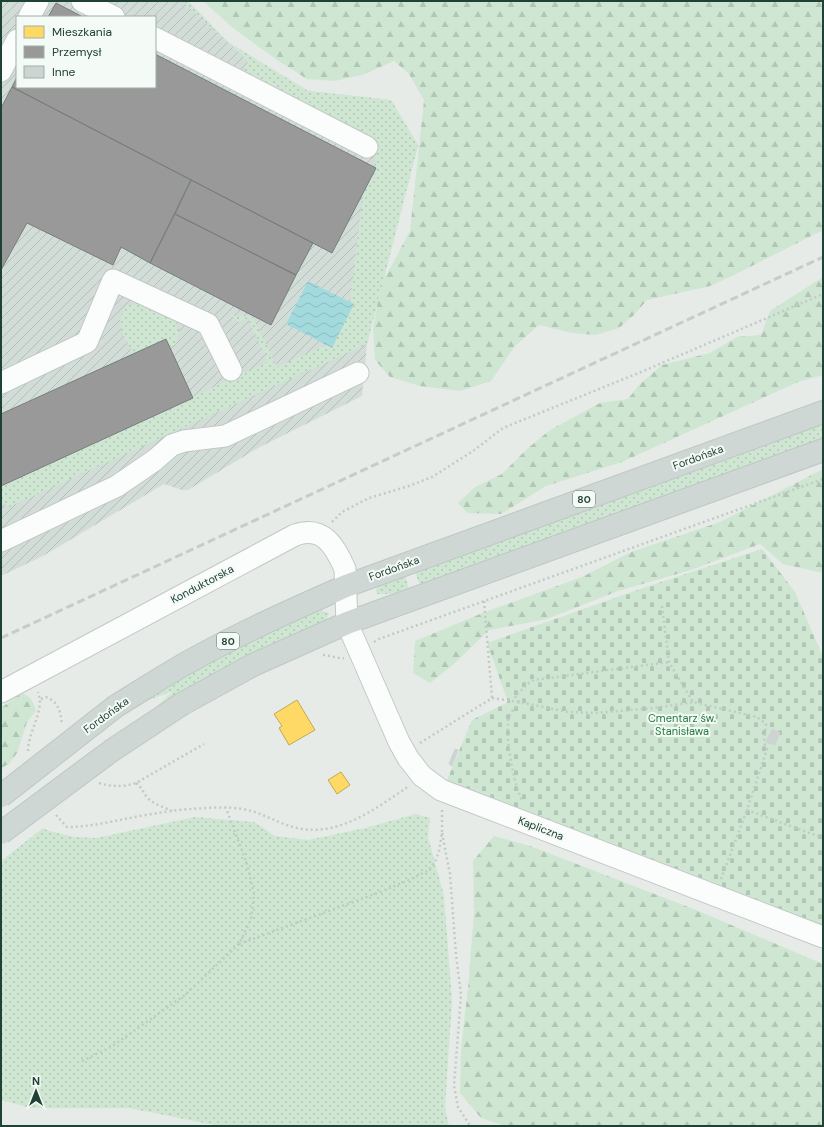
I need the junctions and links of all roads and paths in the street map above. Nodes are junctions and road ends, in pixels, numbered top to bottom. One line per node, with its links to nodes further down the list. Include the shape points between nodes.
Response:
1 (38, 1): 3 (street)
2 (82, 1): 4 (street)
3 (30, 16)
4 (112, 16)
5 (156, 39): 8 (street)
6 (16, 42): 7 (street)
7 (1, 71)
8 (367, 147)
9 (823, 294): 16 (path, via 503,428 432,477 350,507 336,517)
10 (231, 370): 12 (street, via 208,324 113,280 87,342)
11 (358, 373): 17 (street, via 225,436 172,445 117,486)
12 (1, 383)
13 (823, 412): 18 (main road, Fordońska / 80)
14 (823, 450): 21 (main road)
15 (823, 479): 19 (path)
16 (322, 535): 18 (street, via 330,542 342,561); 24 (street, Konduktorska, via 311,532 295,535)
17 (1, 541)
18 (346, 586): 21 (street); 34 (main road, Fordońska / 80, bridge, via 222,644 116,706)
19 (484, 601): 22 (path, via 379,639); 26 (path)
20 (662, 606): 23 (path)
21 (347, 623): 22 (street, Kapliczna); 40 (main road, bridge, via 253,665 182,704 111,751)
22 (350, 655): 29 (street, Kapliczna)
23 (669, 662): 27 (path, via 534,680 516,696); 28 (path)
24 (28, 677): 25 (street, Konduktorska); 30 (path, via 41,699 29,738)
25 (1, 692)
26 (492, 698): 27 (path); 29 (path)
27 (520, 702): 28 (path, via 568,712 595,713); 35 (path, via 509,718 508,734 510,756)
28 (693, 702): 37 (path, via 757,717 766,724 764,742 767,749)
29 (405, 753): 31 (street, Kapliczna)
30 (27, 756)
31 (422, 776): 33 (street, Kapliczna); 36 (path, via 373,811 339,826 317,830 302,830 242,809)
32 (136, 783): 39 (path, via 150,800)
33 (441, 790): 41 (path); 43 (street, Kapliczna)
34 (1, 796)
35 (524, 804)
36 (226, 808): 39 (path); 45 (path, via 247,864 254,894 251,919)
37 (747, 810): 42 (path); 43 (path)
38 (54, 812): 39 (path, via 67,827 84,827)
39 (174, 812)
40 (1, 833)
41 (442, 833): 45 (path, via 436,860 429,870 388,889); 47 (path, via 450,874 461,995 454,1086 458,1107)
42 (823, 838)
43 (719, 883): 44 (street, Kapliczna)
44 (823, 937)
45 (239, 944): 46 (path, via 185,995 111,1047)
46 (82, 1062)
47 (472, 1126)

